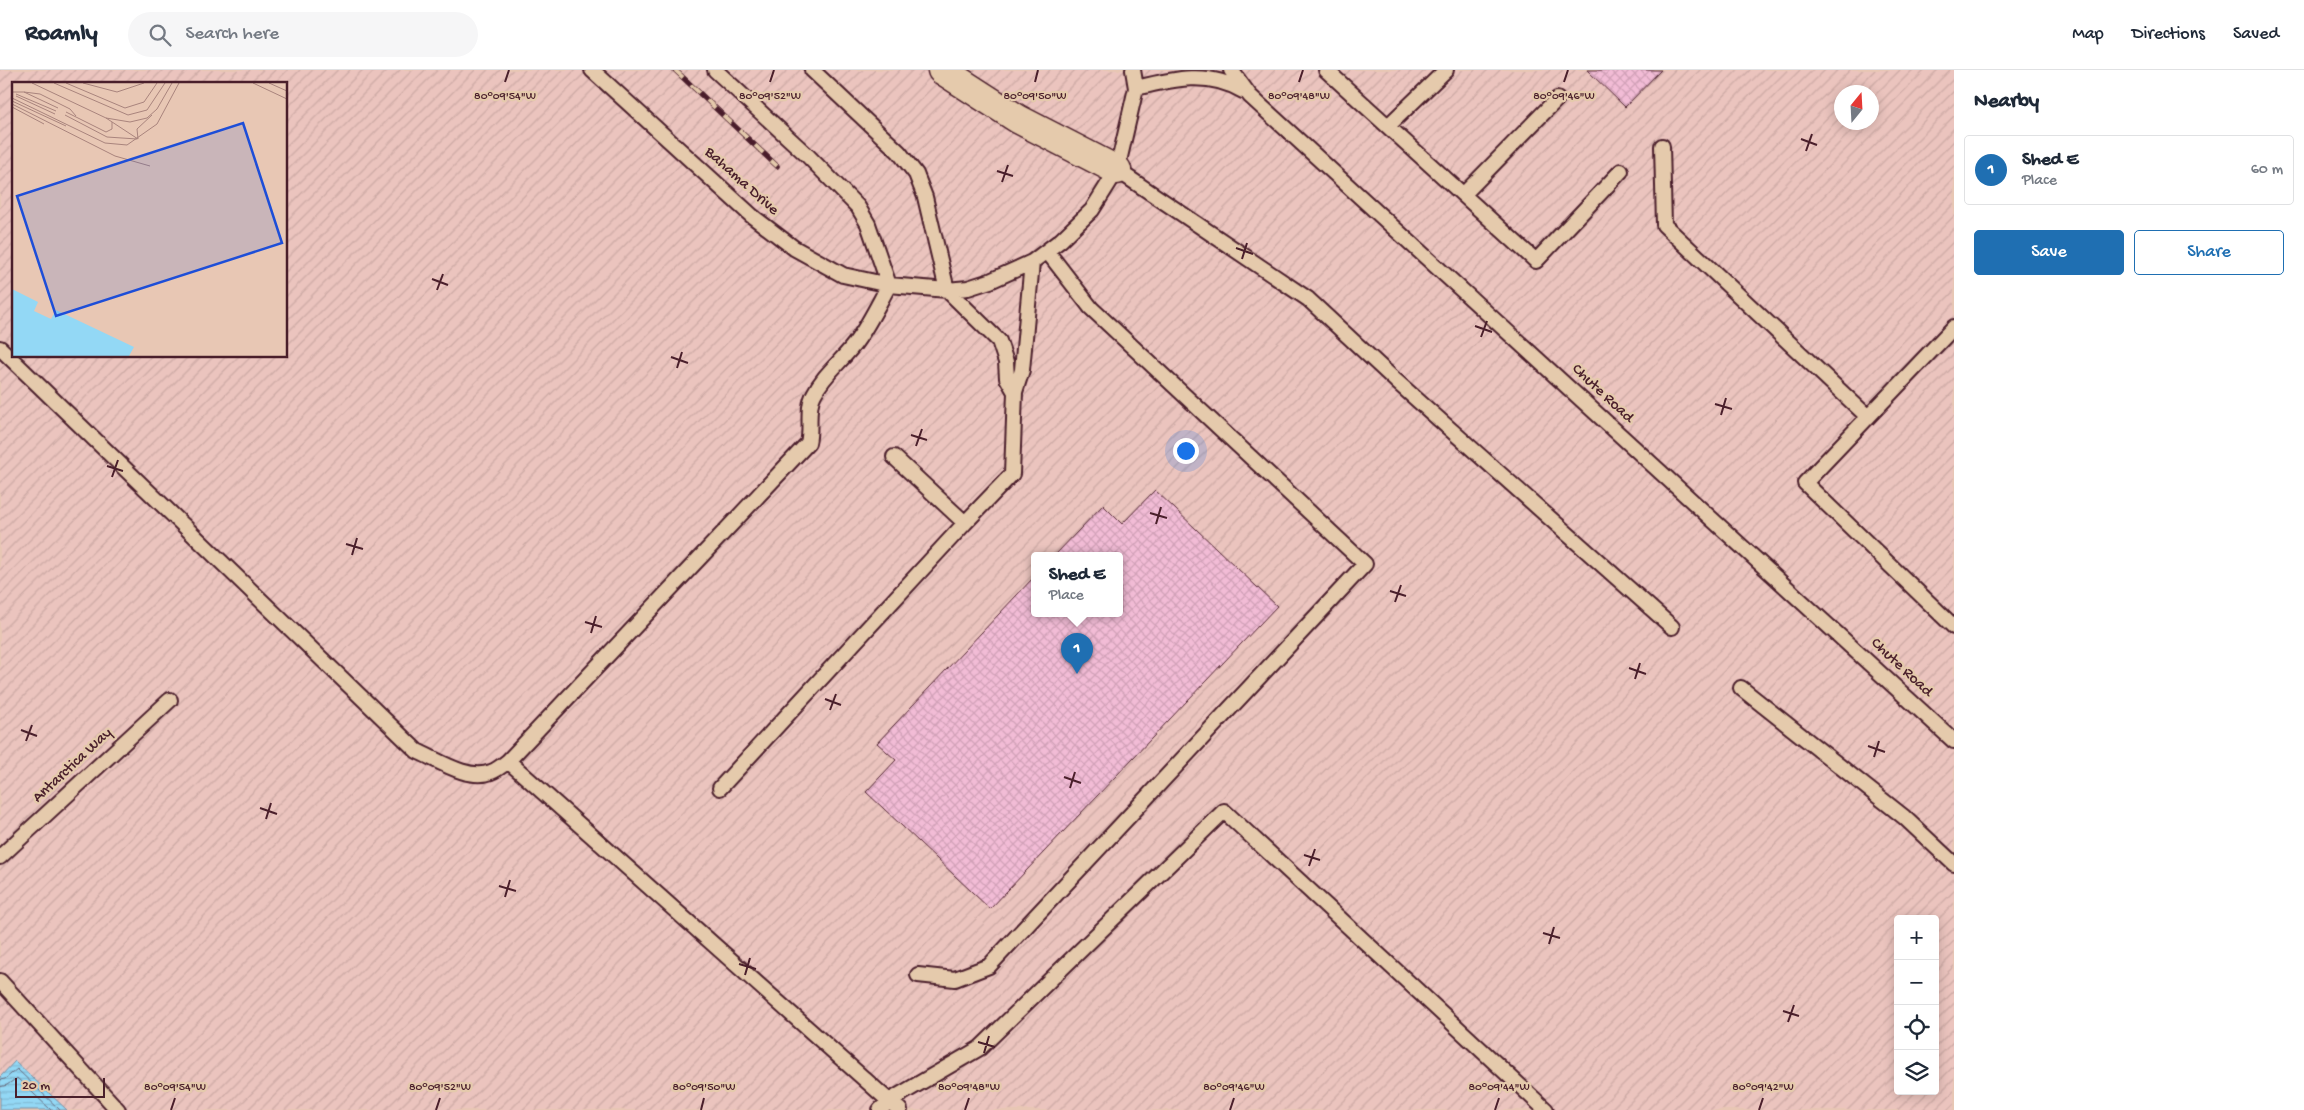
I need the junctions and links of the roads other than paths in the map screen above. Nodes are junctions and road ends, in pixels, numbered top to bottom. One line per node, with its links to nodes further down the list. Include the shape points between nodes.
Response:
1 (592, 70): 19 (lane, Bahama Drive, via 774,234 829,269)
2 (715, 70): 19 (lane, via 858,207 868,224)
3 (812, 70): 20 (lane, via 900,152 916,174 925,197)
4 (942, 70): 14 (street, via 1018,119)
5 (1133, 70): 9 (lane)
6 (1231, 70): 10 (lane, Chute Road)
7 (1326, 70): 12 (lane)
8 (1446, 70): 12 (lane)
9 (1136, 88): 10 (lane, via 1202,76 1226,81); 14 (lane, Bahama Drive)
10 (1250, 96): 31 (lane, Chute Road)
11 (1557, 100): 16 (lane)
12 (1388, 126): 16 (lane)
13 (1662, 146): 24 (lane, via 1664,225)
14 (1117, 170): 17 (lane, Bahama Drive, via 1092,210); 27 (lane, via 1308,299)
15 (1621, 171): 16 (lane, via 1536,261)
16 (1464, 194)
17 (1047, 251): 18 (lane, Bahama Drive); 36 (lane, via 1091,308 1365,564 989,966 955,978)
18 (1032, 262): 20 (lane, Bahama Drive, via 990,281); 23 (lane, via 1022,370)
19 (889, 285): 20 (lane, Bahama Drive); 32 (lane, via 858,341 813,394 808,443)
20 (947, 290): 23 (lane, via 999,341 1006,362 1006,378)
21 (1954, 327): 24 (lane)
22 (0, 348): 32 (lane, via 417,750 455,769 476,775 492,772)
23 (1015, 392): 26 (lane, via 1012,474)
24 (1868, 417): 28 (lane, via 1805,483)
25 (894, 457): 26 (lane)
26 (965, 523): 33 (lane)
27 (1672, 627)
28 (1954, 627)
29 (1741, 688): 35 (lane, via 1904,817)
30 (170, 700): 34 (lane, Antarctica Way)
31 (1954, 741)
32 (508, 761): 38 (lane)
33 (720, 788)
34 (0, 857)
35 (1954, 864)
36 (918, 976)
37 (0, 981): 39 (lane)
38 (885, 1105): 40 (lane); 41 (lane, via 980,1048 1224,811)
39 (118, 1110)
40 (900, 1110)
41 (1546, 1110)

